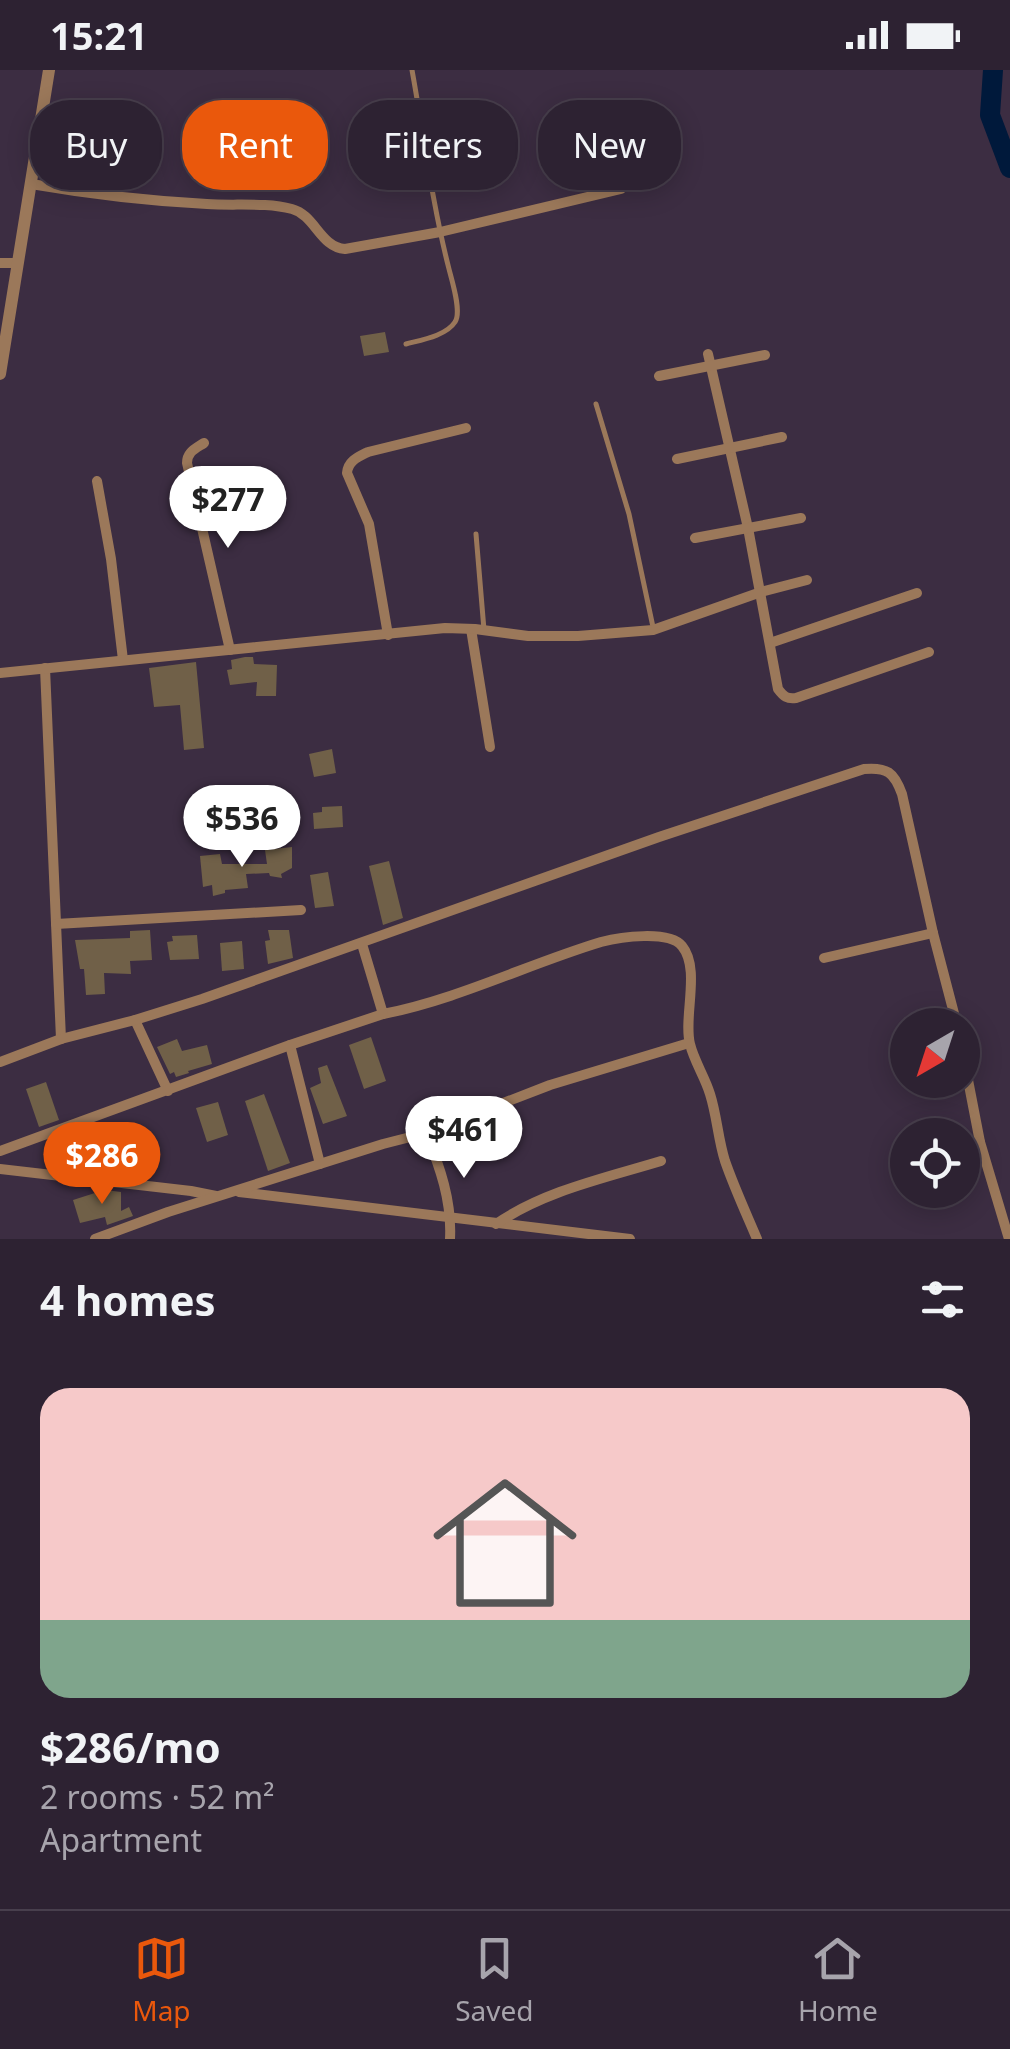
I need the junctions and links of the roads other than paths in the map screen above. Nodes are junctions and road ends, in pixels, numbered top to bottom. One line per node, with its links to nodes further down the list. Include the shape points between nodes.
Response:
1 (48, 70): 3 (street)
2 (412, 70): 7 (lane)
3 (44, 100)
4 (30, 190): 9 (street)
5 (66, 190): 7 (street, via 289,208 336,248)
6 (621, 190): 7 (street)
7 (440, 232): 10 (lane, via 458,315 445,331)
8 (0, 262): 9 (street)
9 (18, 263): 13 (street)
10 (406, 344)
11 (765, 355): 12 (street)
12 (710, 360): 14 (street); 19 (street)
13 (0, 374)
14 (659, 376)
15 (596, 404): 31 (lane, via 629,514)
16 (466, 428): 32 (street, via 368,452 348,468 368,524)
17 (782, 437): 19 (street)
18 (204, 444): 34 (street, via 187,464)
19 (730, 447): 20 (street); 23 (street)
20 (677, 459)
21 (97, 481): 36 (street)
22 (801, 518): 23 (street)
23 (748, 528): 25 (street); 27 (street)
24 (476, 534): 30 (lane)
25 (695, 538)
26 (807, 580): 27 (street)
27 (761, 592): 31 (street); 33 (street)
28 (917, 593): 33 (street)
29 (472, 629): 30 (street); 32 (street); 39 (street)
30 (484, 630): 31 (street, via 528,636)
31 (653, 630)
32 (388, 634): 34 (street)
33 (770, 643): 35 (street, via 778,689 788,699)
34 (230, 650): 36 (street)
35 (930, 652)
36 (123, 660): 37 (street)
37 (45, 668): 38 (street); 41 (street)
38 (0, 673)
39 (490, 746)
40 (302, 910): 41 (street)
41 (56, 924): 48 (street)
42 (933, 933): 43 (street, via 902,794 890,772 879,768 660,837); 44 (street); 45 (street)
43 (362, 944): 46 (street); 47 (street)
44 (824, 958)
45 (953, 1008)
46 (383, 1014): 49 (street, via 603,942 666,937 680,942 690,968); 50 (street)
47 (136, 1020): 48 (street); 52 (street)
48 (61, 1039): 51 (street)
49 (689, 1043): 53 (street, via 550,1084); 67 (street)
50 (290, 1045): 52 (street); 57 (street)
51 (0, 1062)
52 (168, 1091): 55 (street)
53 (426, 1132): 57 (street); 62 (street)
54 (980, 1142): 61 (street)
55 (0, 1151)
56 (661, 1160): 63 (street, via 554,1195)
57 (320, 1164): 59 (street)
58 (0, 1169): 60 (street)
59 (233, 1192): 60 (street); 62 (street)
60 (217, 1196): 64 (street)
61 (1007, 1215): 68 (street)
62 (451, 1218): 63 (street); 65 (street)
63 (496, 1224): 66 (street)
64 (95, 1239)
65 (450, 1239)
66 (630, 1239)
67 (757, 1239)
68 (1010, 1239)

